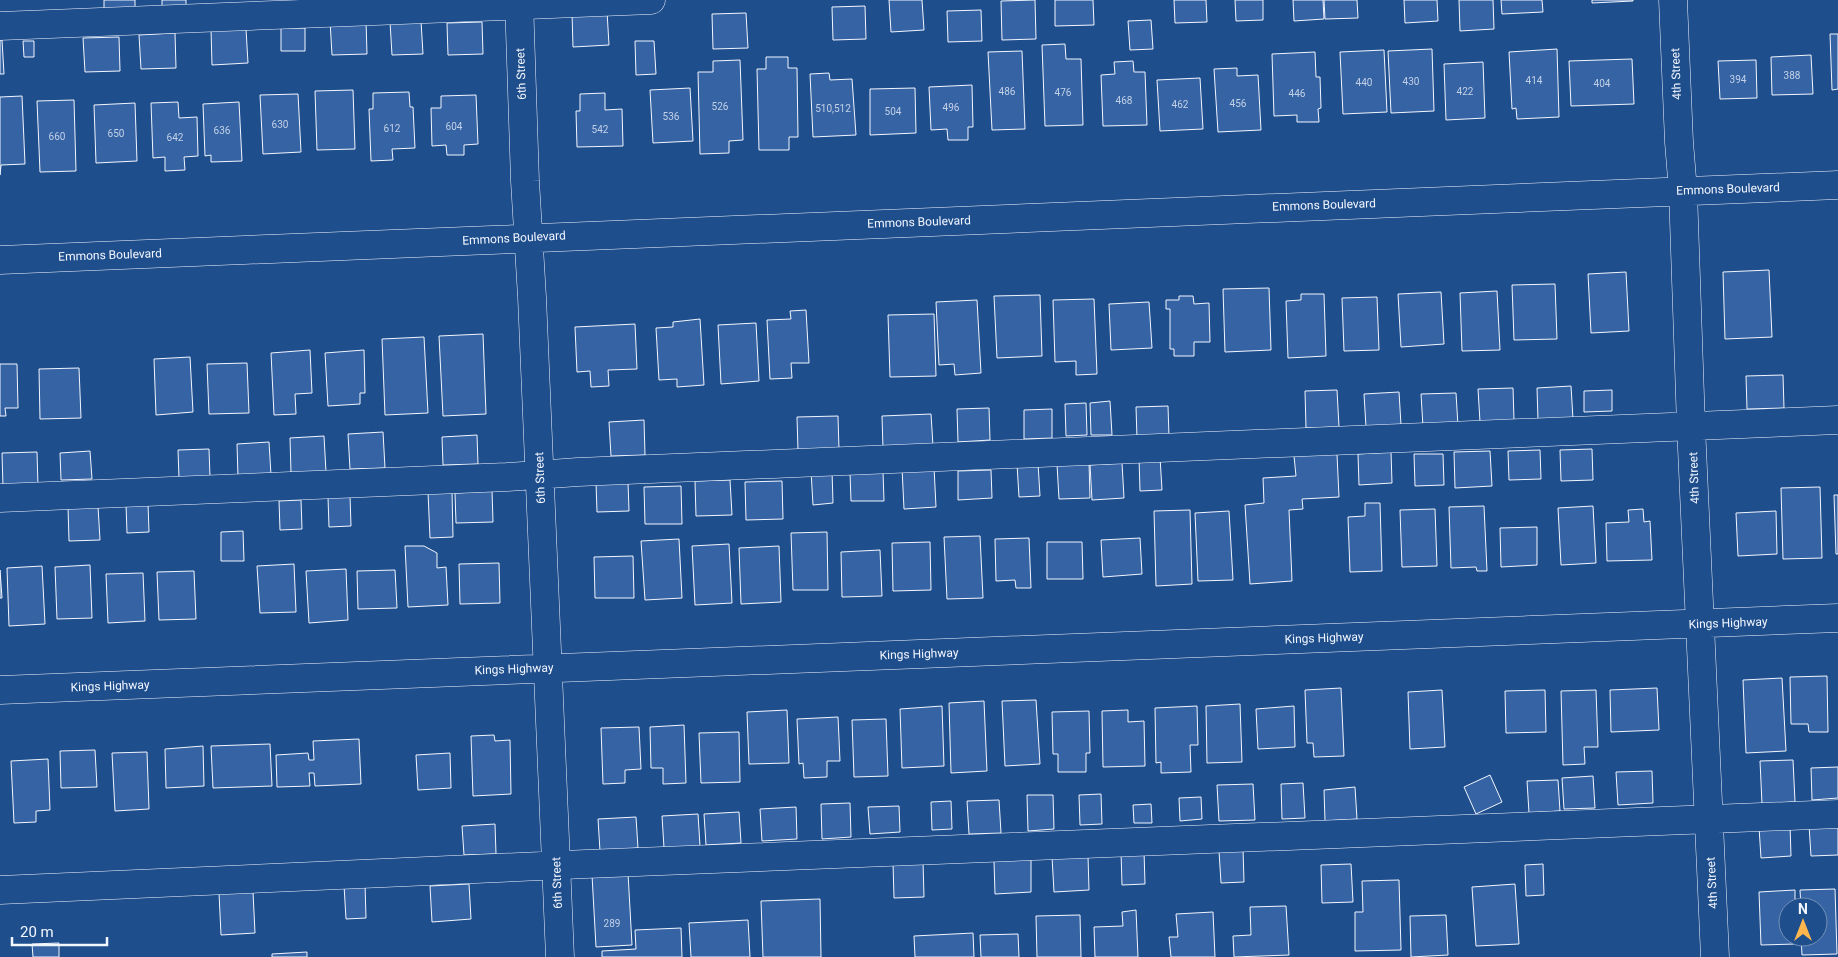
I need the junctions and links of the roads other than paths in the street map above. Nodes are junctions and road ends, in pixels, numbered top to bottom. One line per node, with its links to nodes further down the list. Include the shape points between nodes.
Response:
1 (651, 0): 3 (street)
2 (1673, 0): 6 (street, 4th Street)
3 (519, 3): 4 (street); 7 (street, 6th Street)
4 (0, 26)
5 (1838, 185): 6 (street, Emmons Boulevard)
6 (1683, 191): 7 (street, Emmons Boulevard); 10 (street, 4th Street)
7 (528, 237): 8 (street, Emmons Boulevard); 11 (street, 6th Street)
8 (0, 260)
9 (1838, 420): 10 (street)
10 (1691, 426): 11 (street); 14 (street, 4th Street)
11 (540, 475): 12 (street); 15 (street, 6th Street)
12 (0, 498)
13 (1838, 618): 14 (street, Kings Highway)
14 (1700, 624): 15 (street, Kings Highway); 18 (street, 4th Street)
15 (548, 668): 16 (street, Kings Highway); 19 (street, 6th Street)
16 (0, 690)
17 (1838, 814): 18 (street)
18 (1709, 819): 19 (street); 22 (street, 4th Street)
19 (557, 866): 20 (street); 21 (street, 6th Street)
20 (0, 890)
21 (560, 957)
22 (1715, 957)

